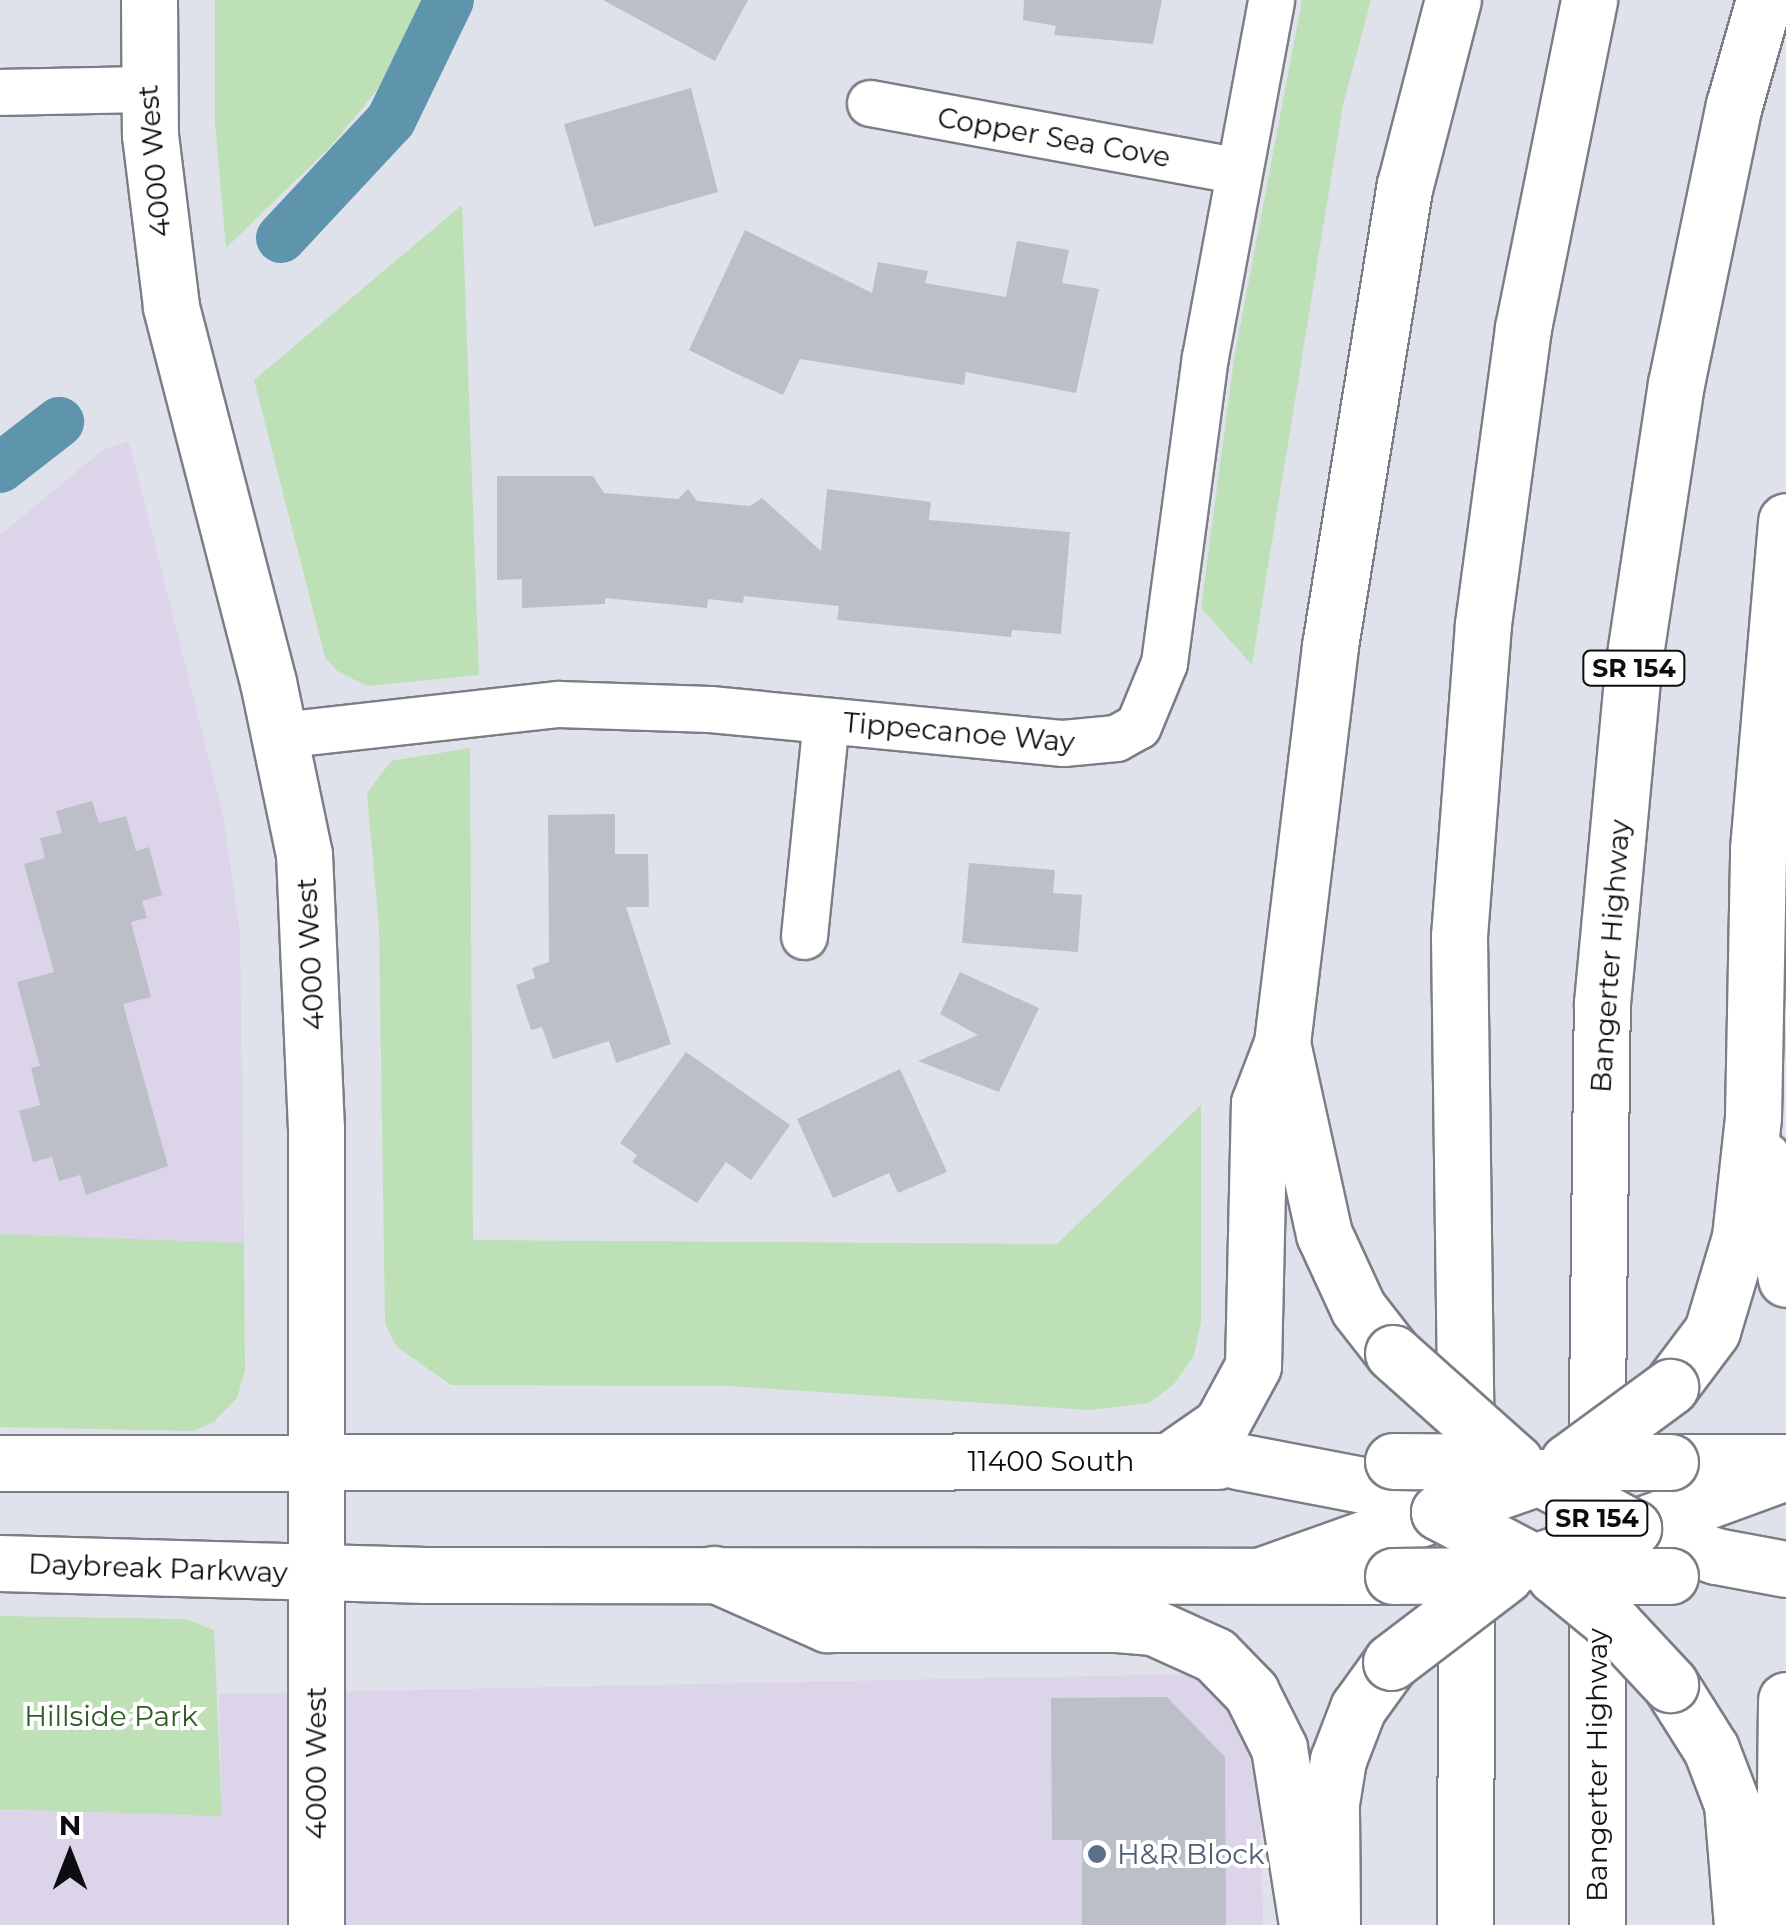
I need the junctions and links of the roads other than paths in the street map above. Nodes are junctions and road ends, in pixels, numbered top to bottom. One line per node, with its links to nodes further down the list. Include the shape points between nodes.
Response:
1 (148, 0): 6 (main road, 4000 West)
2 (1271, 0): 9 (street, Tippecanoe Way)
3 (1453, 0): 14 (main road, via 1405,184 1330,646)
4 (1590, 0): 36 (main road, via 1520,348 1483,624 1460,936)
5 (1764, 0): 37 (main road, Bangerter Highway / SR 154, via 1734,105 1676,384 1634,662 1602,1003)
6 (146, 89): 7 (street); 12 (main road, 4000 West, via 171,307)
7 (0, 92)
8 (870, 103): 9 (street, Copper Sea Cove)
9 (1238, 171): 11 (street, Tippecanoe Way, via 1164,663 1138,726 1116,738 1063,743)
10 (1786, 521): 15 (main road, via 1758,849)
11 (826, 721): 12 (street, Tippecanoe Way, via 558,704); 13 (street)
12 (280, 736): 20 (main road, 4000 West, via 304,854 312,980)
13 (804, 936)
14 (1282, 1043): 17 (main road, via 1259,1103 1253,1366 1221,1425); 21 (main road, bridge, via 1324,1234 1358,1308 1392,1353)
15 (1753, 1117): 16 (main road); 21 (main road, bridge, via 1727,1294 1712,1330 1670,1387)
16 (1786, 1279)
17 (1168, 1461): 20 (main road, 11400 South); 23 (main road, 11400 South, via 1237,1461)
18 (1786, 1462): 24 (main road)
19 (0, 1463): 20 (main road)
20 (316, 1463): 28 (main road, 4000 West)
21 (1541, 1467): 23 (main road, bridge); 24 (main road, bridge); 24 (main road, bridge)
22 (1786, 1472): 24 (main road)
23 (1408, 1489): 27 (main road, bridge); 30 (main road, via 1346,1548)
24 (1662, 1524): 26 (main road); 27 (main road, bridge); 31 (main road)
25 (0, 1563): 28 (main road, Daybreak Parkway)
26 (1786, 1569)
27 (1531, 1571): 30 (main road, bridge); 35 (main road, bridge, via 1391,1662 1358,1708 1338,1760 1331,1804); 38 (main road, bridge, via 1615,1625 1670,1684 1711,1749 1732,1804)
28 (316, 1573): 29 (main road); 33 (main road, 4000 West)
29 (714, 1574): 30 (main road); 34 (main road, via 827,1624 1117,1624 1153,1627 1215,1655 1251,1692 1279,1748)
30 (1262, 1575)
31 (1786, 1577)
32 (1786, 1700): 39 (main road, via 1784,1868)
33 (316, 1925)
34 (1307, 1925)
35 (1332, 1925)
36 (1465, 1925)
37 (1597, 1925)
38 (1742, 1925)
39 (1775, 1925)

